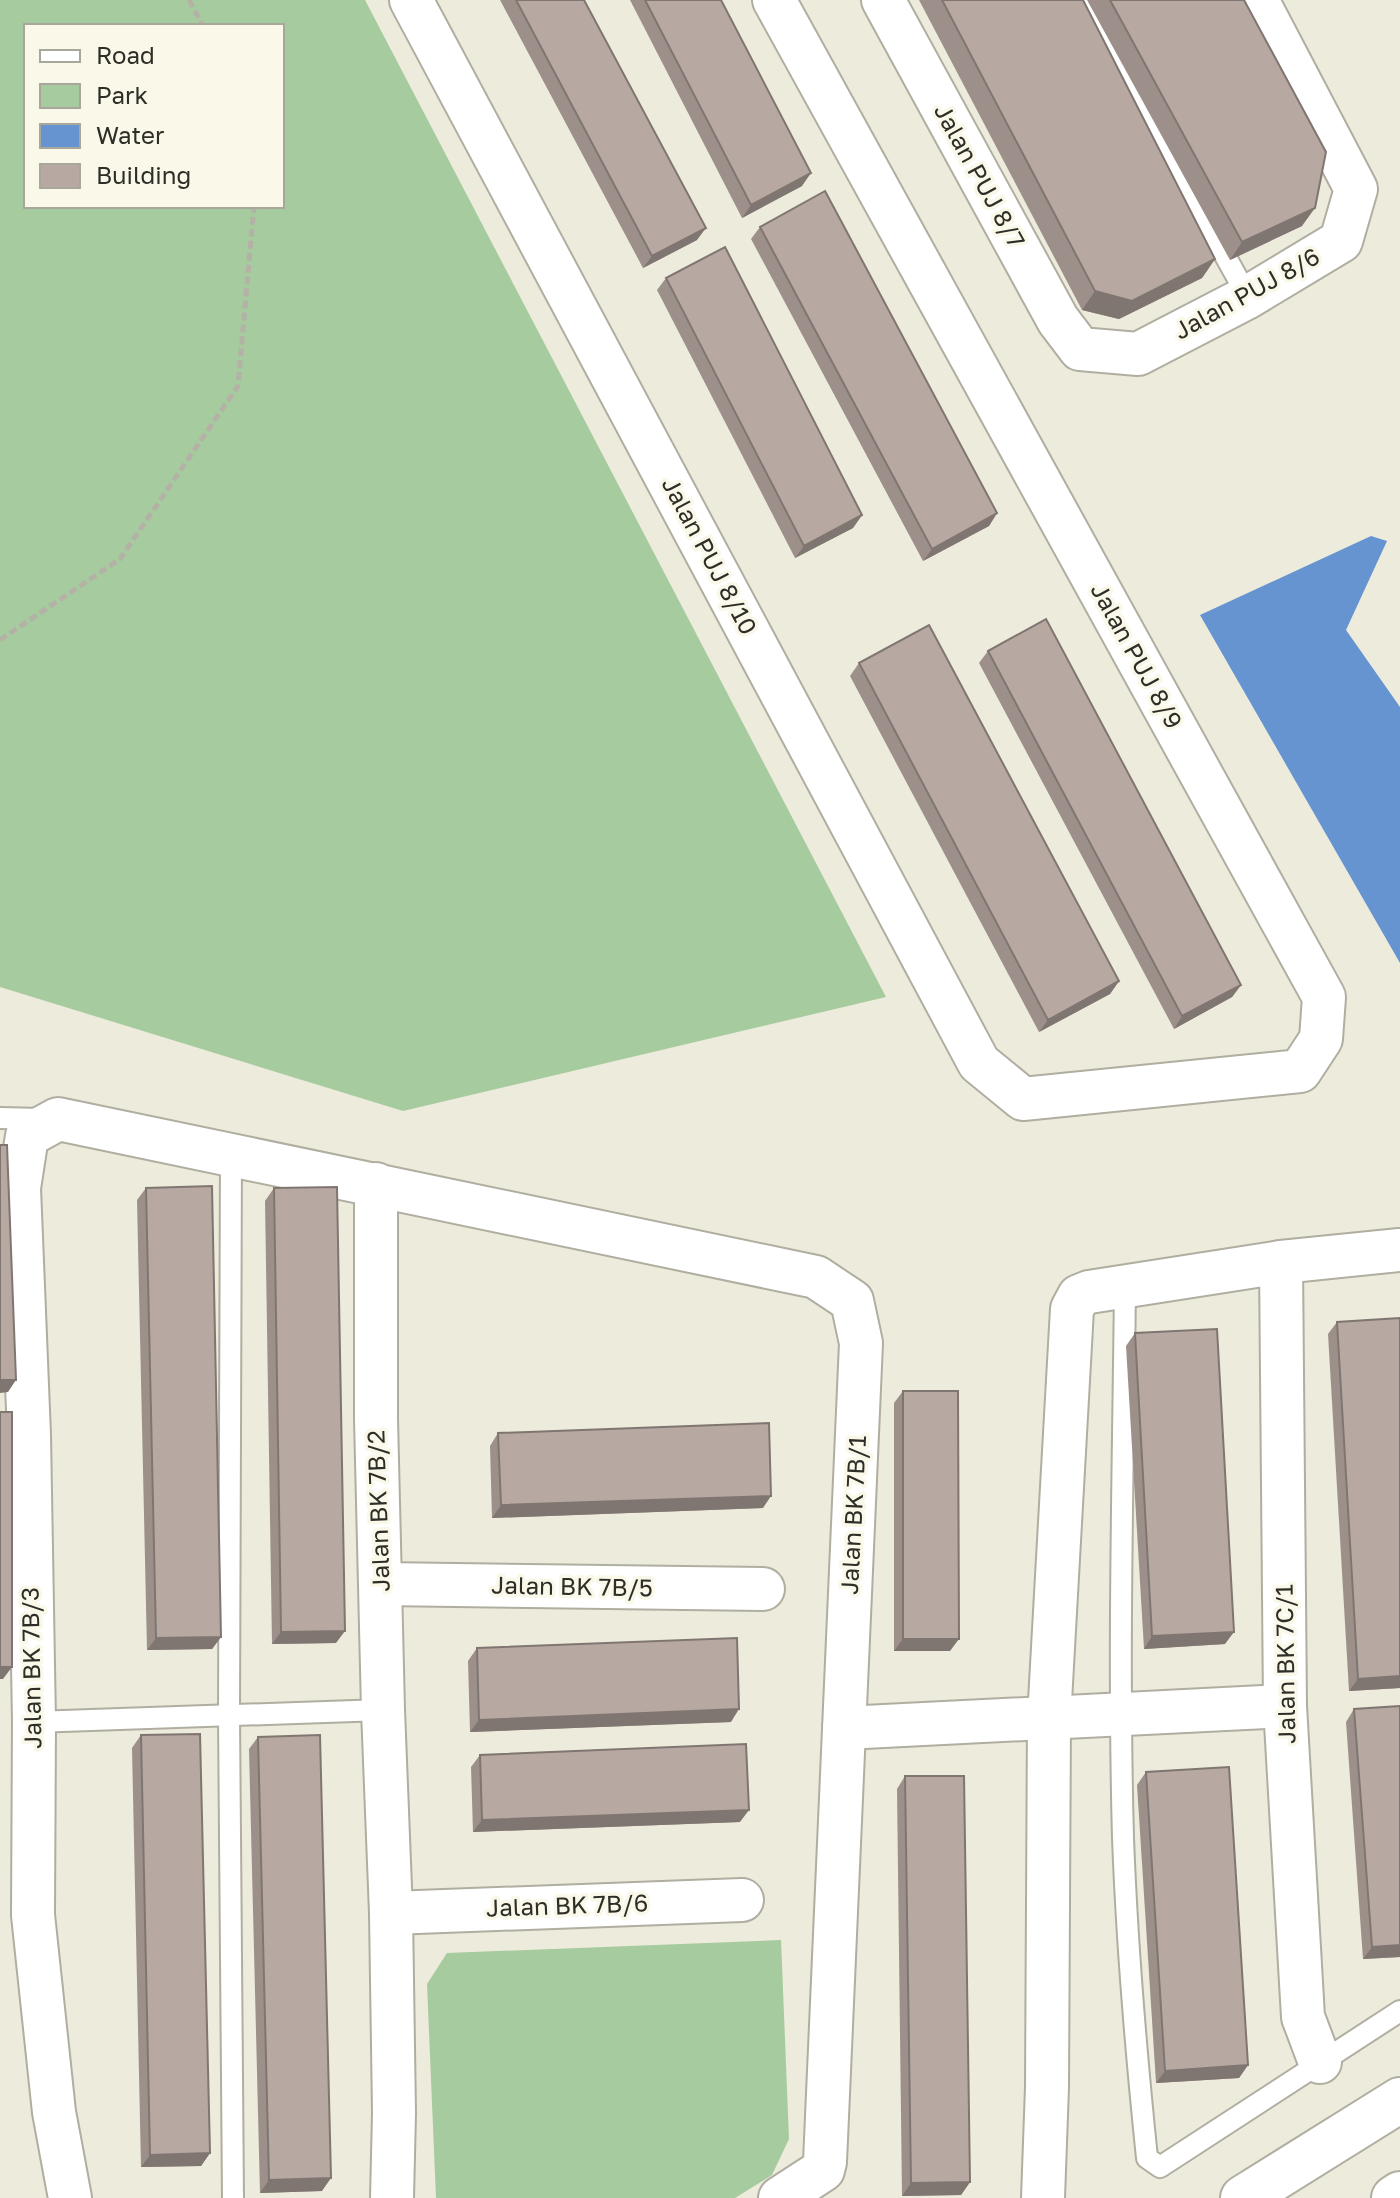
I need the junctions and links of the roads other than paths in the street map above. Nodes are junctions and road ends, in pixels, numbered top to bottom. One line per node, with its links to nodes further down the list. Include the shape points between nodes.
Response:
1 (411, 0): 8 (street, Jalan PUJ 8/10, via 979,1063)
2 (774, 0): 8 (street, Jalan PUJ 8/9, via 1324,997 1321,1039 1300,1071)
3 (883, 0): 7 (street, Jalan PUJ 8/7, via 1058,320)
4 (1083, 0): 6 (lane)
5 (1257, 0): 6 (street, Jalan PUJ 8/6, via 1356,189 1341,241)
6 (1248, 297): 7 (street, Jalan PUJ 8/6, via 1138,354)
7 (1080, 349)
8 (1023, 1099)
9 (28, 1124): 10 (street); 22 (street, Jalan BK 7B/3, via 19,1188 29,1435)
10 (231, 1153): 11 (street); 19 (lane)
11 (376, 1184): 15 (street, Jalan BK 7B/2); 23 (street, Jalan BK 7B/1, via 816,1277 852,1301 861,1343)
12 (1400, 1250): 13 (street)
13 (1281, 1262): 14 (street); 17 (street, Jalan BK 7C/1)
14 (1125, 1287): 20 (lane); 21 (street, via 1079,1296 1072,1309)
15 (382, 1584): 16 (street, Jalan BK 7B/5); 18 (street, Jalan BK 7B/2)
16 (763, 1589)
17 (1285, 1706): 20 (street); 27 (street, Jalan BK 7C/1, via 1303,2017)
18 (383, 1710): 19 (lane); 25 (street, Jalan BK 7B/2)
19 (229, 1715): 22 (lane); 32 (lane)
20 (1121, 1715): 21 (street); 27 (lane, via 1133,2018 1147,2158 1160,2167)
21 (1049, 1719): 23 (street); 28 (street)
22 (17, 1723): 31 (street, Jalan BK 7B/3, via 54,2112)
23 (844, 1728): 34 (street, Jalan BK 7B/1, via 825,2162 823,2170)
24 (742, 1900): 25 (street, Jalan BK 7B/6)
25 (391, 1913): 33 (street, Jalan BK 7B/2)
26 (1400, 2011): 27 (lane)
27 (1320, 2062)
28 (1047, 2087): 35 (street); 36 (street)
29 (1400, 2100): 37 (main road)
30 (1400, 2194): 38 (main road)
31 (69, 2198)
32 (233, 2198)
33 (392, 2198)
34 (780, 2198)
35 (1043, 2198)
36 (1062, 2198)
37 (1243, 2198)
38 (1394, 2198)

